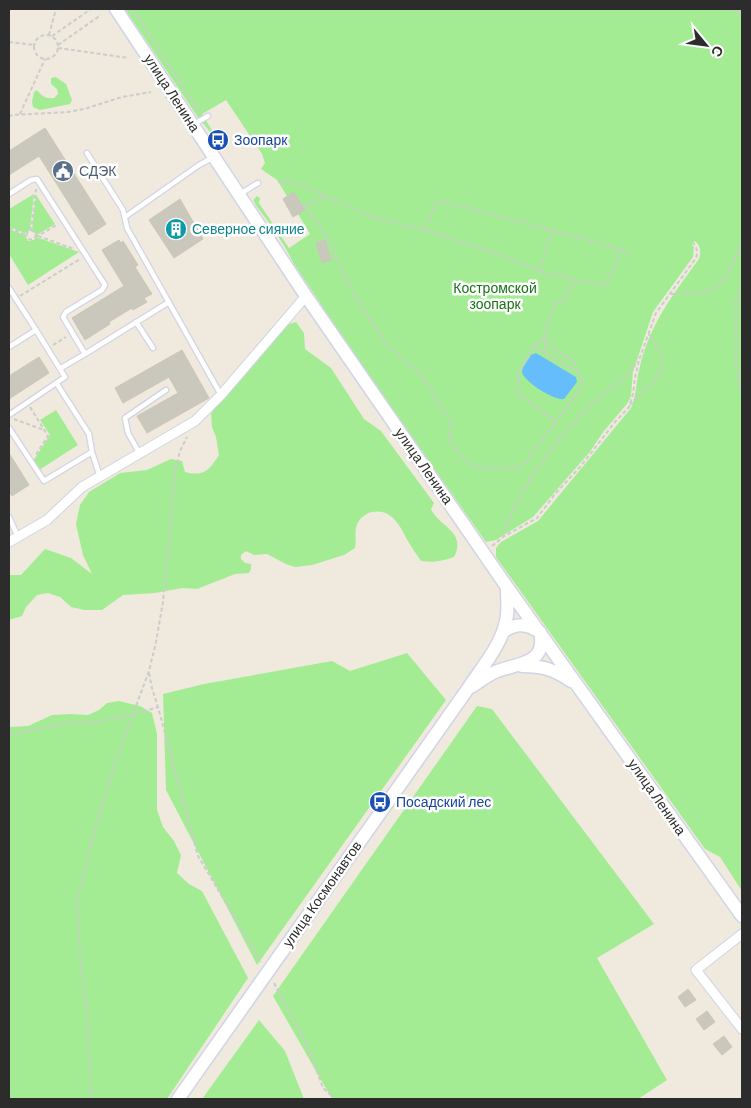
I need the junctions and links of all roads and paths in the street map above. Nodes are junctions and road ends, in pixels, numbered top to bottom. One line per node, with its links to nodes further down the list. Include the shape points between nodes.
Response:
1 (56, 9): 10 (path)
2 (91, 9): 10 (path)
3 (116, 9): 22 (main road, улица Ленина)
4 (133, 9): 22 (path)
5 (732, 9): 9 (path)
6 (738, 9): 7 (path)
7 (742, 12)
8 (101, 15): 13 (path)
9 (742, 16)
10 (51, 35): 12 (path, via 39,36); 13 (path)
11 (9, 42): 12 (path)
12 (34, 45): 15 (path, via 37,55)
13 (58, 46): 14 (path); 15 (path, via 53,57)
14 (129, 58)
15 (45, 59): 19 (path)
16 (151, 92): 19 (path, via 84,109)
17 (9, 111): 18 (path)
18 (12, 115): 19 (path); 21 (path)
19 (20, 115)
20 (208, 116): 22 (lane)
21 (9, 117)
22 (198, 123): 24 (main road, улица Ленина)
23 (87, 153): 31 (lane)
24 (214, 158): 29 (main road, улица Ленина); 31 (lane)
25 (37, 179): 28 (lane); 32 (lane); 36 (path)
26 (258, 182): 29 (lane)
27 (278, 182): 30 (path, via 296,183)
28 (9, 194)
29 (238, 195): 49 (main road, улица Ленина)
30 (327, 196): 34 (path, via 370,216); 74 (path, via 304,206 326,234 349,286 367,315 388,345 428,384 452,426 448,438 465,460 479,467 521,468)
31 (125, 217): 51 (lane, via 127,228)
32 (64, 220): 38 (path); 43 (lane)
33 (9, 228): 37 (path)
34 (424, 230): 35 (path, via 438,200); 44 (path)
35 (552, 230): 41 (path); 44 (path)
36 (31, 231): 37 (path); 38 (path)
37 (26, 234): 38 (path, via 29,240)
38 (37, 236): 43 (path, via 79,250)
39 (742, 241): 48 (path, via 730,269 718,285 703,292)
40 (693, 243): 48 (path, via 698,254)
41 (619, 248): 42 (path); 45 (path, via 615,267 606,285)
42 (632, 252)
43 (85, 256): 50 (path); 55 (lane, via 105,285 64,314)
44 (540, 270): 45 (path)
45 (574, 280): 56 (path, via 564,301 557,300)
46 (742, 281): 68 (path, via 736,302 736,370)
47 (9, 288): 50 (lane)
48 (671, 294): 54 (path, via 656,313)
49 (306, 296): 69 (street); 85 (main road, улица Ленина)
50 (16, 298): 53 (lane)
51 (169, 302): 52 (lane); 69 (lane)
52 (136, 322): 60 (lane); 62 (lane)
53 (36, 330): 58 (lane); 59 (lane)
54 (649, 332): 63 (path); 71 (path, via 662,359 662,368 659,377)
55 (72, 333): 59 (path); 62 (lane)
56 (545, 337): 57 (path); 61 (path); 65 (path, via 548,344 572,359)
57 (534, 346): 61 (path); 74 (path, via 518,373 518,394)
58 (9, 347)
59 (48, 348): 64 (lane)
60 (153, 348)
61 (545, 353): 65 (path)
62 (85, 354): 64 (lane)
63 (639, 360): 71 (path); 83 (path, via 620,382 588,408 542,461 510,517)
64 (61, 368): 66 (lane, via 66,377)
65 (579, 372): 74 (path, via 581,386)
66 (57, 384): 70 (lane); 77 (lane, via 89,434)
67 (166, 390): 78 (lane, via 125,418 128,433)
68 (742, 390)
69 (221, 395): 73 (street)
70 (27, 403): 72 (lane); 76 (path)
71 (629, 407): 83 (path, via 537,518)
72 (9, 416): 76 (path)
73 (195, 421): 78 (street); 90 (path, via 180,451 175,471 163,602)
74 (555, 421)
75 (9, 428): 79 (lane)
76 (44, 430): 79 (path, via 48,436)
77 (92, 452): 79 (lane, via 44,481); 80 (lane)
78 (140, 454): 80 (street)
79 (31, 463)
80 (100, 477): 82 (street, via 82,487 47,520)
81 (9, 517): 82 (lane)
82 (18, 537): 84 (street)
83 (503, 537): 85 (path)
84 (9, 542)
85 (484, 553): 86 (main road, улица Ленина)
86 (508, 587): 87 (main road); 88 (main road, улица Ленина)
87 (503, 632): 88 (main road, via 520,625); 92 (main road, улица Космонавтов)
88 (540, 632): 89 (main road, via 541,650 535,658); 91 (main road, улица Ленина)
89 (512, 666): 91 (main road, via 538,666 558,672); 92 (main road, via 493,673)
90 (149, 671): 93 (path); 94 (path)
91 (579, 687): 96 (main road, улица Ленина)
92 (467, 690): 98 (main road, улица Космонавтов)
93 (158, 707): 94 (path); 98 (path, via 198,856)
94 (133, 715): 95 (path, via 58,724); 100 (path, via 114,765 77,901)
95 (9, 735)
96 (742, 916)
97 (742, 934): 99 (street, via 696,970)
98 (268, 971): 101 (main road, улица Космонавтов); 102 (path, via 308,1047 323,1088)
99 (742, 1028)
100 (91, 1099)
101 (178, 1099)
102 (335, 1099)

